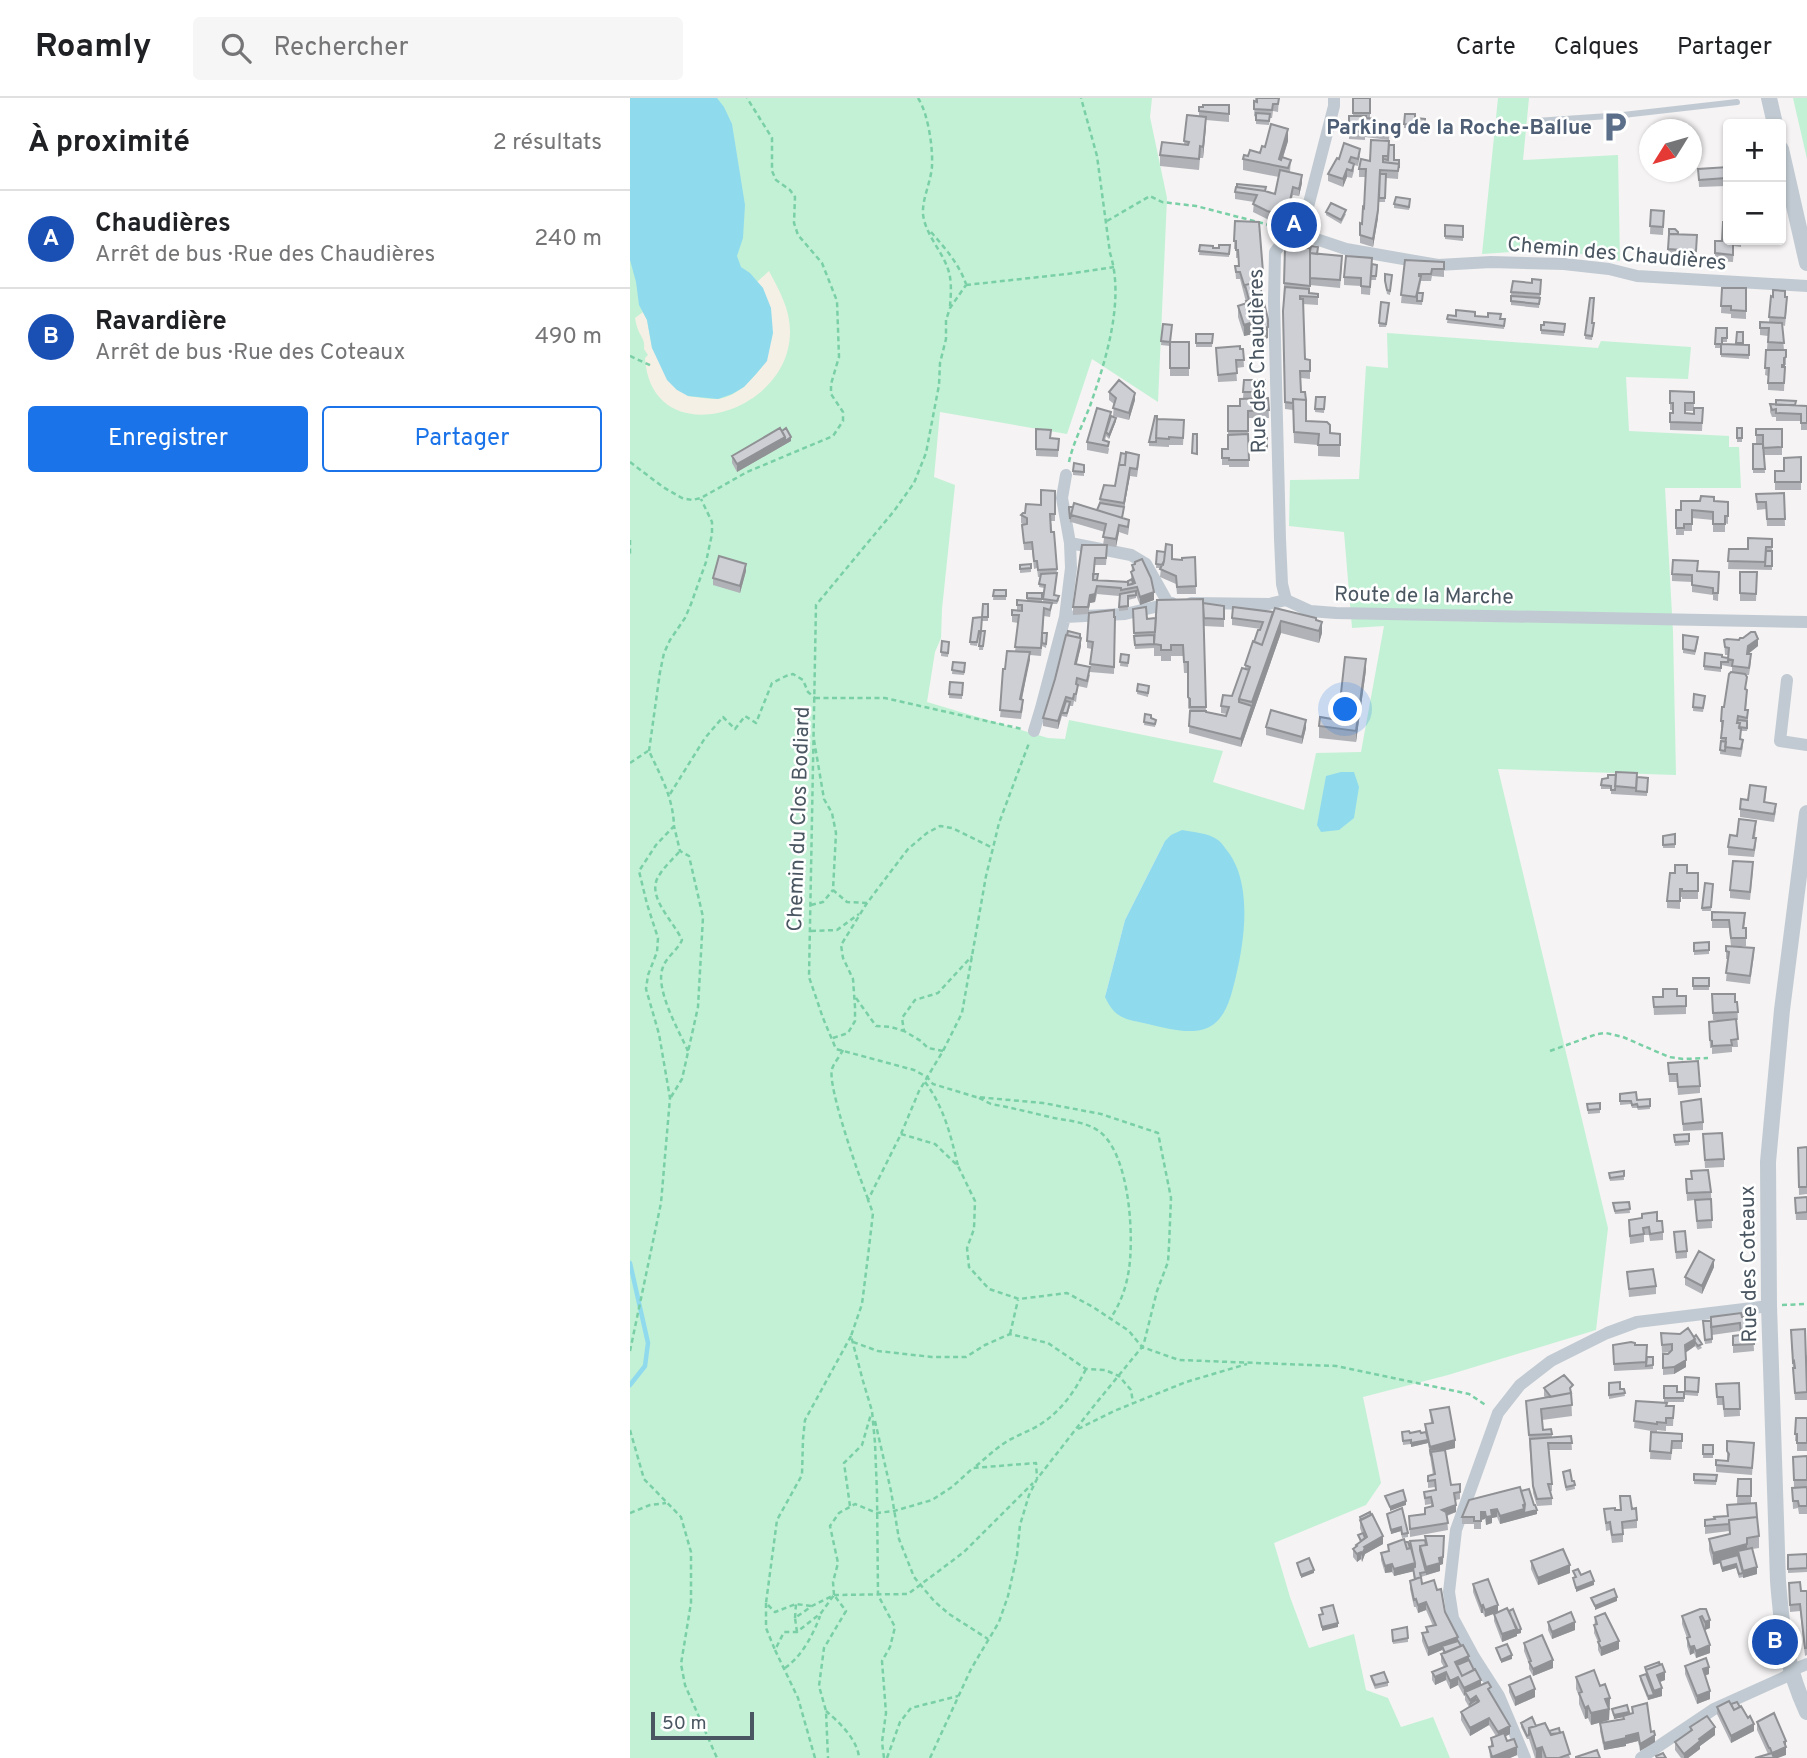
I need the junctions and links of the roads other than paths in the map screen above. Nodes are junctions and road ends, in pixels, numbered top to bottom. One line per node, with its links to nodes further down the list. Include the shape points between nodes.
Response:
1 (1334, 98): 7 (street)
2 (1769, 98): 4 (street)
3 (1737, 102): 5 (lane)
4 (1774, 119)
5 (1536, 121)
6 (1786, 171): 8 (street)
7 (1301, 234): 9 (street, Chemin des Chaudières, via 1346,249 1438,265 1564,264 1637,276); 12 (street, Rue des Chaudières, via 1284,240 1275,252 1280,539)
8 (1807, 263)
9 (1807, 286)
10 (1066, 475): 11 (street, via 1062,498)
11 (1070, 543): 13 (street, via 1131,555 1146,564); 14 (street)
12 (1286, 600): 13 (street, Route de la Marche, via 1269,604); 15 (street, Route de la Marche, via 1310,611 1336,613)
13 (1168, 603): 14 (street, Route de la Marche, via 1125,614)
14 (1065, 617): 17 (street)
15 (1807, 622)
16 (1787, 680): 18 (street, via 1780,741)
17 (1034, 731)
18 (1807, 745)
19 (1807, 813): 20 (street, Rue des Coteaux, via 1768,1162)
20 (1769, 1306): 22 (street, Rue des Coteaux, via 1778,1581); 24 (street, via 1637,1322 1607,1333 1551,1361 1520,1385 1498,1413 1456,1530 1449,1592 1453,1618 1499,1696)
21 (1807, 1664): 22 (street)
22 (1790, 1673): 23 (street, Rue des Coteaux); 25 (street, via 1714,1709)
23 (1807, 1712)
24 (1525, 1758)
25 (1640, 1758)

